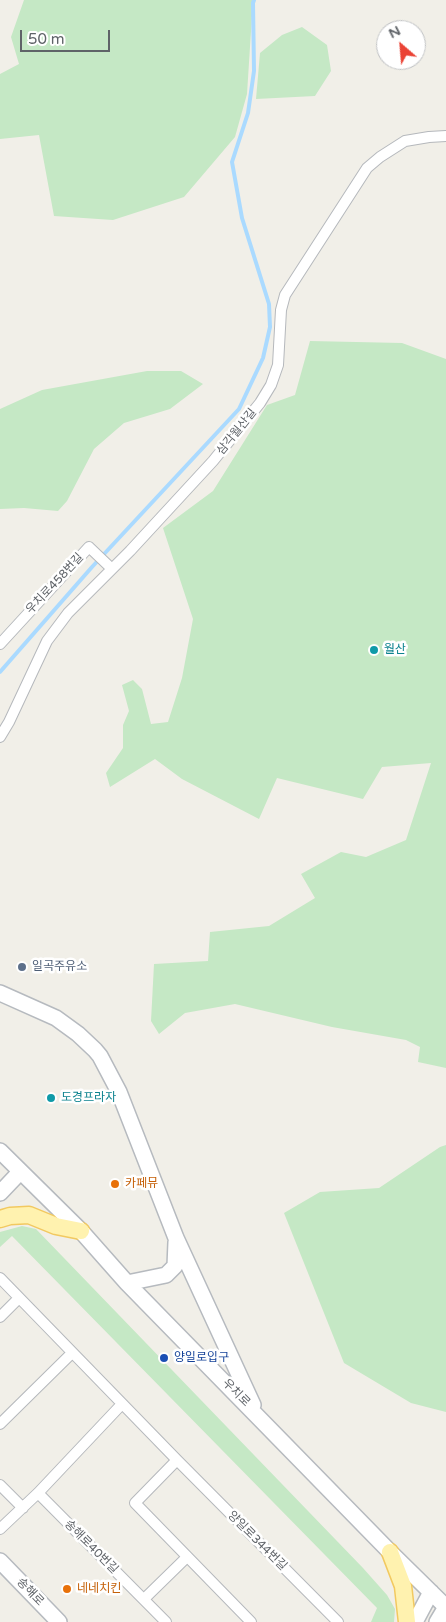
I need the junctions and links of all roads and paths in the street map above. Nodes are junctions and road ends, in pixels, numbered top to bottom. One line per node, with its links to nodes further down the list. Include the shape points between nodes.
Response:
1 (446, 136): 2 (street, 삼각월산길, via 405,141 367,168 285,295 278,365 260,403 213,461)
2 (111, 568): 3 (street, 우치로458번길, via 89,547); 4 (street, 삼각월산길, via 68,613 47,641)
3 (0, 644)
4 (0, 737)
5 (0, 993): 11 (street, via 56,1018 95,1050 119,1092)
6 (0, 1151): 7 (street, 우치로)
7 (20, 1172): 8 (street); 10 (street, 우치로)
8 (0, 1193)
9 (0, 1220): 10 (main road, via 29,1215 56,1226)
10 (81, 1231): 13 (street, 우치로)
11 (176, 1238): 13 (street, via 175,1266 166,1275); 18 (street)
12 (0, 1278): 14 (street, 양일로344번길)
13 (127, 1283): 18 (street, 우치로)
14 (19, 1298): 15 (street); 16 (street, 양일로344번길)
15 (0, 1317)
16 (72, 1353): 17 (street, 양일로344번길); 19 (street)
17 (122, 1404): 20 (street, 양일로344번길); 22 (street)
18 (259, 1416): 25 (street, 우치로)
19 (0, 1424)
20 (176, 1460): 26 (street, via 135,1503); 31 (street, 양일로344번길)
21 (0, 1485): 23 (street)
22 (38, 1494): 23 (street); 29 (street, 송해로40번길)
23 (23, 1508): 24 (street)
24 (0, 1529)
25 (390, 1552): 28 (street, 우치로); 36 (main road, via 403,1586)
26 (187, 1557): 29 (street); 34 (street)
27 (0, 1561): 32 (street, 송해로)
28 (431, 1592): 30 (street, 우치로); 37 (street)
29 (144, 1600): 33 (street, 송해로40번길)
30 (446, 1607): 38 (street, 우치로)
31 (327, 1618): 35 (street, 양일로344번길)
32 (59, 1622)
33 (166, 1622)
34 (251, 1622)
35 (338, 1622)
36 (407, 1622)
37 (415, 1622)
38 (438, 1622)

